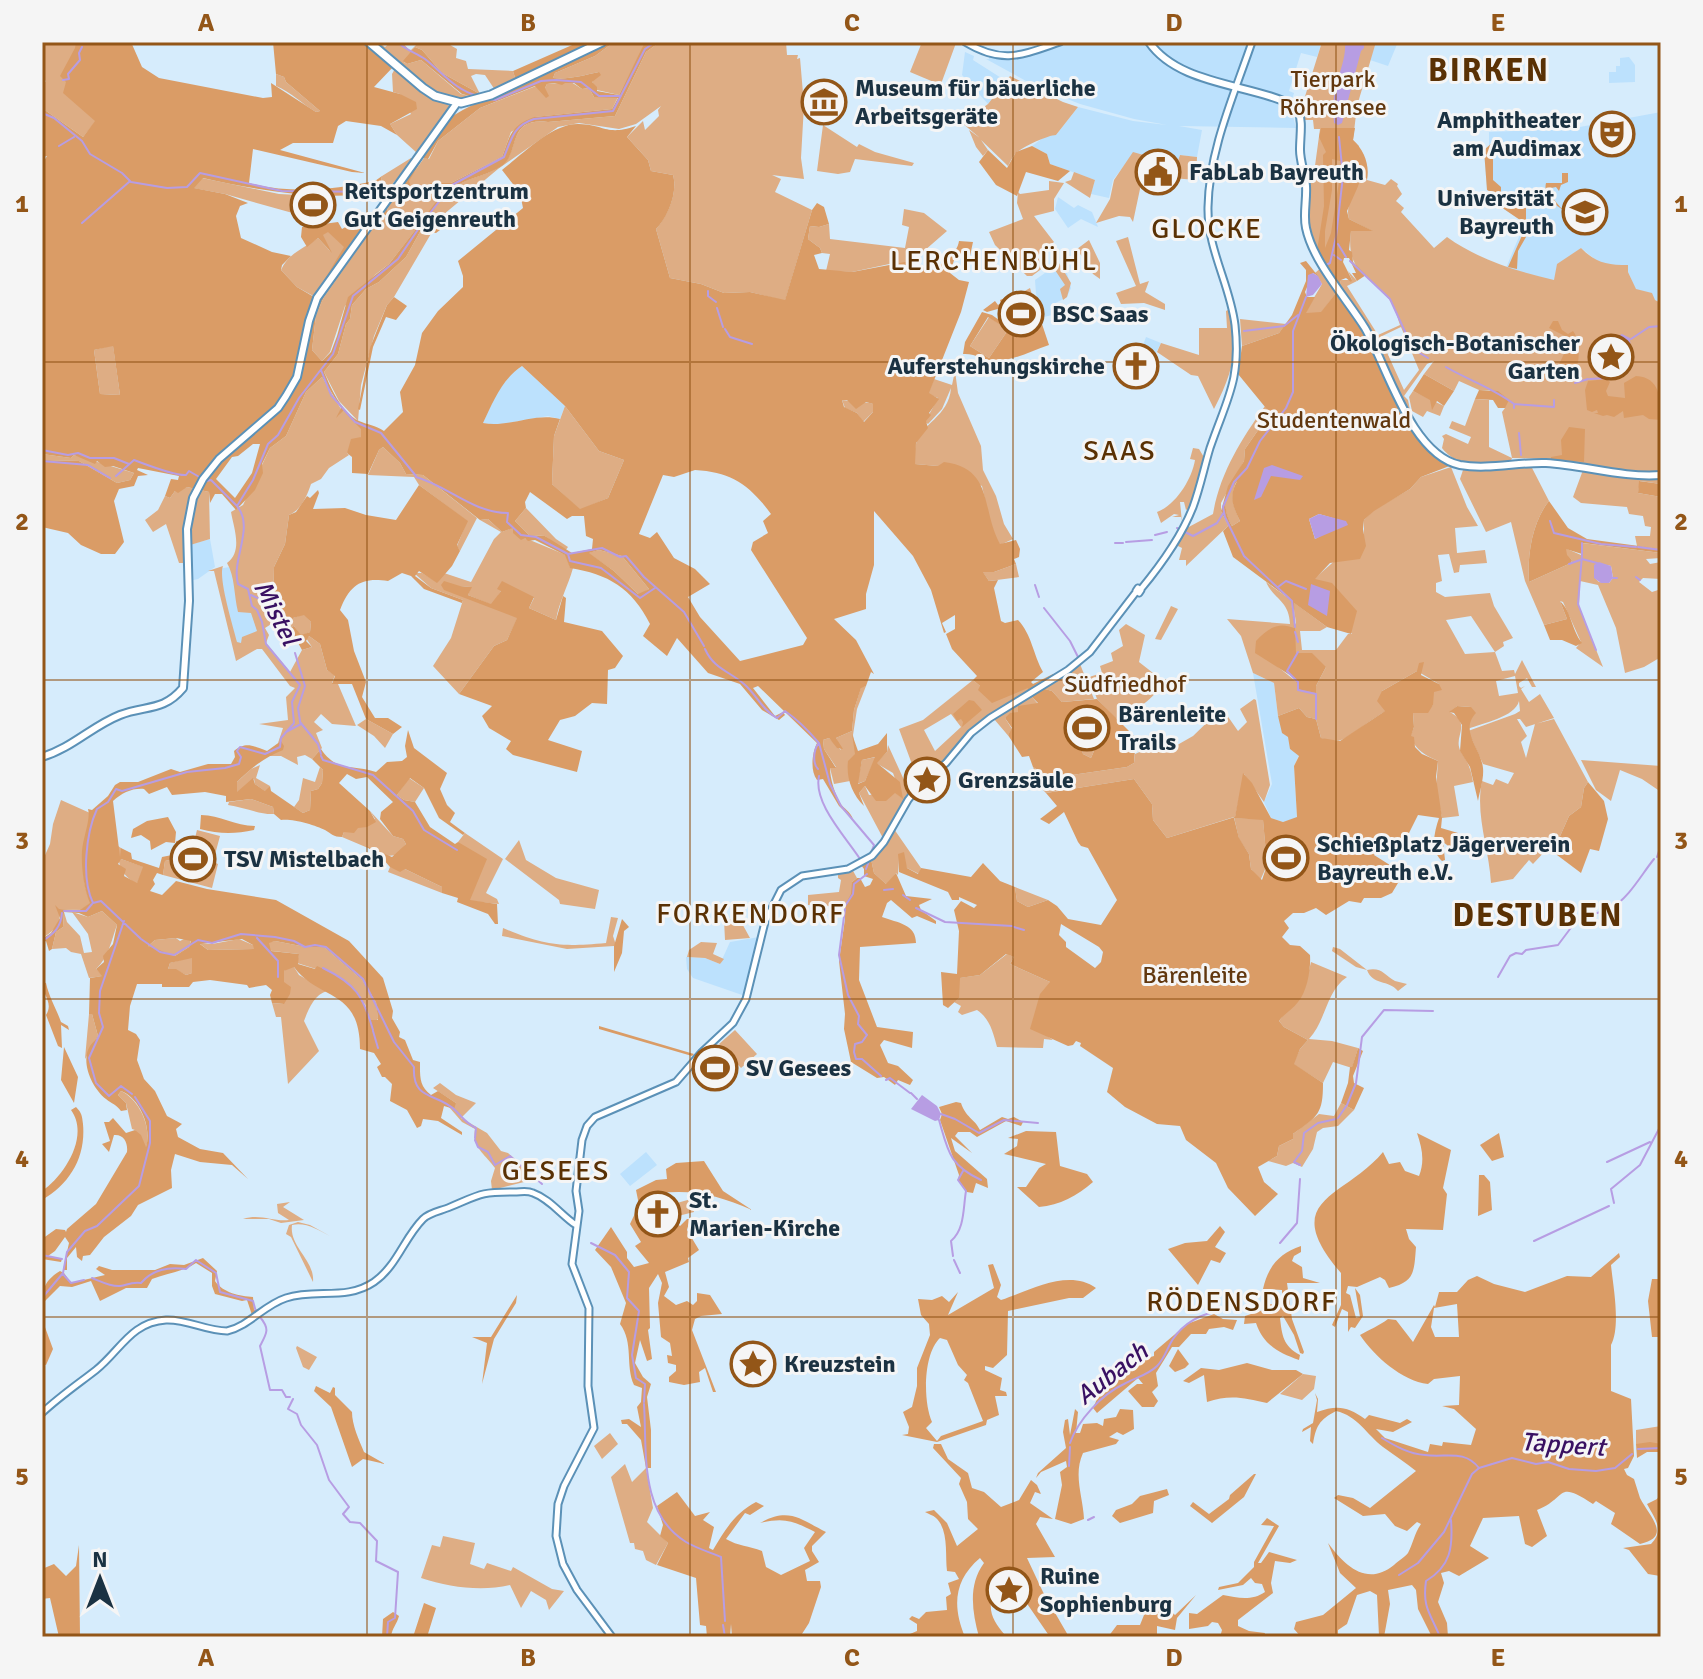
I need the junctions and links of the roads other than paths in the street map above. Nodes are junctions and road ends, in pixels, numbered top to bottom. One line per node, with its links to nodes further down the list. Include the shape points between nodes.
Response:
1 (369, 42): 8 (main road, via 423,88)
2 (602, 42): 8 (main road, via 514,85)
3 (965, 42): 4 (street, via 1003,57)
4 (1060, 42)
5 (1149, 42): 7 (main road, via 1180,69)
6 (1252, 42): 7 (street)
7 (1233, 88): 9 (main road, via 1298,108 1306,228 1367,331 1410,419 1441,456 1465,466 1536,463); 11 (street, via 1210,184 1208,221 1233,310 1234,388 1192,510 1160,566 1081,660 990,718 918,786 878,851 855,867 802,876 781,890 765,922 740,1013 680,1079 591,1120 584,1132)
8 (456, 106): 10 (main road, via 317,298 297,377 278,408 226,452 193,498 187,529 190,590 183,688 163,705 120,715)
9 (1661, 475)
10 (42, 757)
11 (576, 1225): 12 (street, via 531,1192 477,1194 426,1216 387,1270 366,1286 347,1293 287,1298 227,1331 172,1321 151,1323 133,1332); 13 (street, via 572,1268 589,1308 588,1386 594,1428 564,1486 556,1536 577,1590)
12 (42, 1413)
13 (612, 1637)

